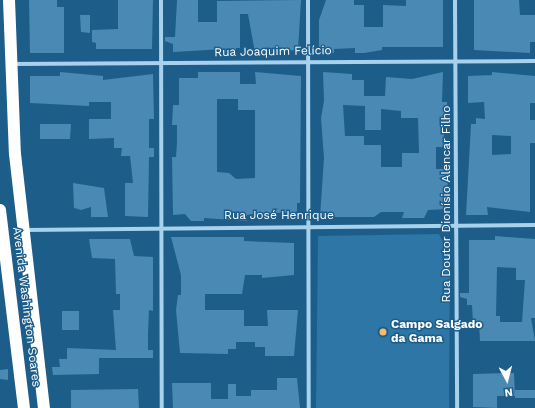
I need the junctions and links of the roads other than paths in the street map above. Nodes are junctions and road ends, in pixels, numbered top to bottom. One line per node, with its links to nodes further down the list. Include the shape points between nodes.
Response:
1 (9, 0): 9 (highway, Avenida Washington Soares)
2 (162, 0): 8 (street)
3 (308, 0): 5 (street)
4 (455, 0): 7 (street, Rua Doutor Dionísio Alencar Filho)
5 (309, 61): 7 (street, Rua Joaquim Felício); 8 (street, Rua Joaquim Felício); 13 (street)
6 (535, 61): 7 (street, Rua Joaquim Felício)
7 (456, 62): 11 (street, Rua Doutor Dionísio Alencar Filho)
8 (161, 63): 9 (street, Rua Joaquim Felício); 14 (street)
9 (10, 64): 16 (highway, Avenida Washington Soares, via 15,154)
10 (0, 210): 15 (highway, Avenida Washington Soares)
11 (457, 225): 12 (street, Rua José Henrique); 13 (street, Rua José Henrique); 21 (street, Rua Doutor Dionísio Alencar Filho)
12 (535, 225)
13 (308, 226): 14 (street, Rua José Henrique); 20 (street)
14 (162, 227): 16 (street, Rua José Henrique); 19 (street)
15 (1, 230): 17 (highway, Avenida Washington Soares)
16 (24, 230): 18 (highway, Avenida Washington Soares)
17 (24, 408)
18 (44, 408)
19 (162, 408)
20 (309, 408)
21 (457, 408)

